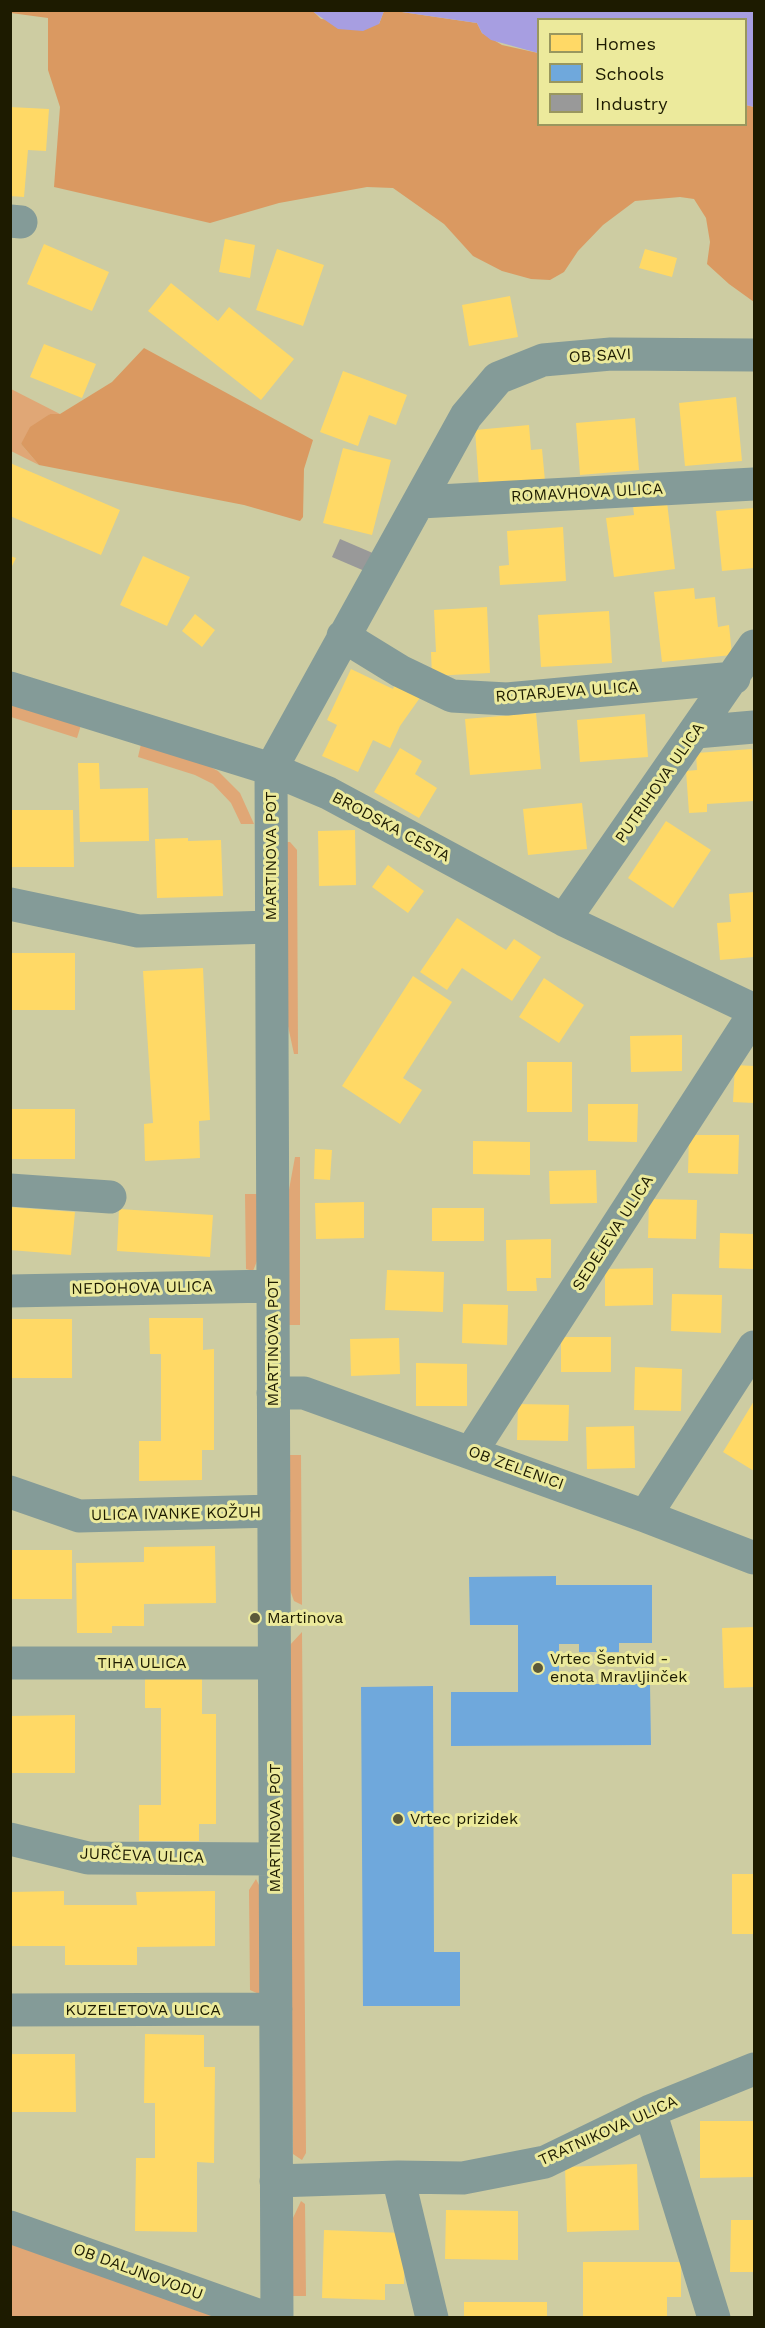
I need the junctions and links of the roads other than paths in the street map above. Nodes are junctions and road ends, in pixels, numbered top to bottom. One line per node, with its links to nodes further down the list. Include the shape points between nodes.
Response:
1 (754, 355): 2 (street, OB SAVI, via 611,354 543,360 498,378)
2 (466, 416): 4 (street, MARTINOVA POT)
3 (754, 484): 4 (street, ROMAVHOVA ULICA)
4 (420, 502): 5 (street, MARTINOVA POT)
5 (343, 636): 7 (street, ROTARJEVA ULICA, via 400,671 452,696 507,699); 11 (street, MARTINOVA POT)
6 (754, 646): 7 (street, PUTRIHOVA ULICA)
7 (734, 678): 10 (street, PUTRIHOVA ULICA)
8 (10, 687): 11 (street, BRODSKA CESTA)
9 (754, 727): 10 (street)
10 (696, 732): 13 (street, PUTRIHOVA ULICA)
11 (271, 769): 13 (street, BRODSKA CESTA, via 328,793); 14 (street, MARTINOVA POT)
12 (10, 904): 14 (street, via 138,931)
13 (564, 920): 15 (street, BRODSKA CESTA)
14 (271, 927): 18 (street, MARTINOVA POT)
15 (754, 1012): 22 (street, SEDEJEVA ULICA)
16 (10, 1190): 17 (street)
17 (110, 1197)
18 (273, 1286): 19 (street, NEDOHOVA ULICA); 21 (street, MARTINOVA POT)
19 (10, 1291)
20 (754, 1347): 25 (street)
21 (273, 1394): 22 (street, OB ZELENICI, via 304,1394); 24 (street, MARTINOVA POT)
22 (471, 1452): 25 (street, OB ZELENICI)
23 (10, 1492): 24 (street, ULICA IVANKE KOŽUH, via 79,1516)
24 (274, 1511): 28 (street, MARTINOVA POT)
25 (645, 1516): 26 (street, OB ZELENICI)
26 (754, 1558)
27 (10, 1663): 28 (street, TIHA ULICA)
28 (274, 1663): 30 (street, MARTINOVA POT)
29 (10, 1839): 30 (street, JURČEVA ULICA, via 88,1858)
30 (275, 1859): 31 (street, MARTINOVA POT)
31 (276, 2009): 32 (street, KUZELETOVA ULICA); 36 (street, MARTINOVA POT)
32 (10, 2010)
33 (754, 2069): 34 (street, TRATNIKOVA ULICA)
34 (650, 2111): 35 (street, TRATNIKOVA ULICA, via 545,2162 463,2178); 41 (street)
35 (398, 2177): 36 (street, TRATNIKOVA ULICA); 40 (street)
36 (276, 2181): 39 (street, MARTINOVA POT)
37 (10, 2227): 38 (street, OB DALJNOVODU)
38 (266, 2318)
39 (277, 2318)
40 (432, 2318)
41 (714, 2318)

